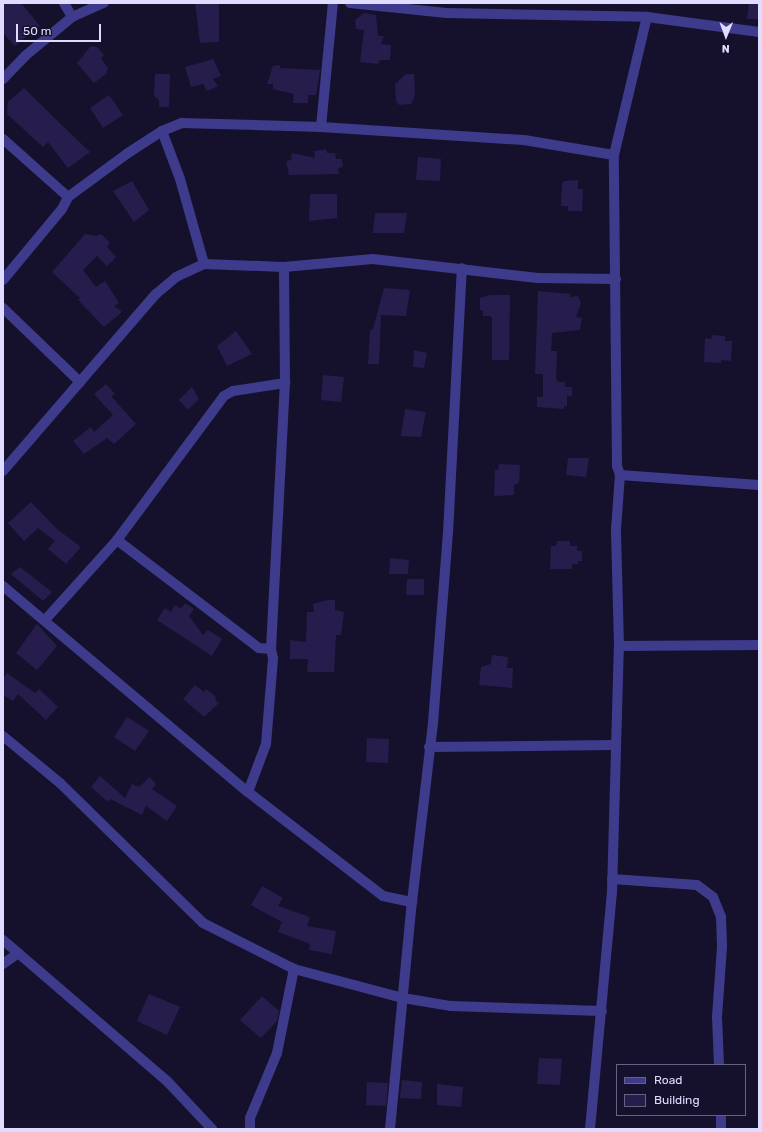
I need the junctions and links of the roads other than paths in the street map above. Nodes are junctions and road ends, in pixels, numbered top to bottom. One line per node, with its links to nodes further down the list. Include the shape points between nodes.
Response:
1 (64, 3): 5 (street)
2 (104, 3): 5 (street)
3 (333, 3): 9 (street)
4 (350, 3): 6 (street, via 446,13)
5 (72, 17): 8 (street, via 25,56)
6 (647, 17): 7 (street); 12 (street)
7 (759, 32)
8 (3, 79)
9 (321, 127): 10 (street, via 194,122 182,123); 12 (street, via 524,140)
10 (162, 131): 13 (street); 14 (street, via 180,179)
11 (3, 139): 13 (street)
12 (614, 155): 17 (street)
13 (68, 197): 18 (street, via 62,209)
14 (204, 264): 15 (street); 20 (street, via 176,277 156,294)
15 (284, 267): 16 (street, via 373,259); 21 (street)
16 (462, 268): 17 (street, via 538,278); 33 (street, via 448,533)
17 (616, 279): 23 (street, via 617,466)
18 (3, 280)
19 (3, 308): 20 (street)
20 (80, 382): 22 (street)
21 (285, 383): 25 (street, via 233,391 224,396); 30 (street)
22 (3, 471)
23 (620, 475): 24 (street); 29 (street, via 616,529)
24 (759, 485)
25 (116, 540): 27 (street); 30 (street, via 259,648)
26 (3, 586): 27 (street)
27 (45, 620): 34 (street)
28 (759, 645): 29 (street)
29 (619, 646): 32 (street)
30 (271, 649): 34 (street, via 273,658 266,744)
31 (3, 736): 40 (street, via 60,783 203,923)
32 (614, 745): 33 (street); 35 (street)
33 (429, 747): 36 (street)
34 (248, 792): 36 (street, via 383,896)
35 (612, 879): 42 (street); 43 (street, via 697,885 713,897 722,925 717,1017)
36 (412, 902): 41 (street)
37 (3, 940): 38 (street)
38 (18, 953): 39 (street); 45 (street, via 167,1081)
39 (3, 964)
40 (294, 969): 41 (street); 46 (street, via 277,1053 250,1118)
41 (403, 998): 42 (street, via 451,1006); 47 (street)
42 (602, 1010): 48 (street)
43 (719, 1064)
44 (721, 1116): 49 (street)
45 (212, 1129)
46 (250, 1129)
47 (390, 1129)
48 (590, 1129)
49 (721, 1129)

